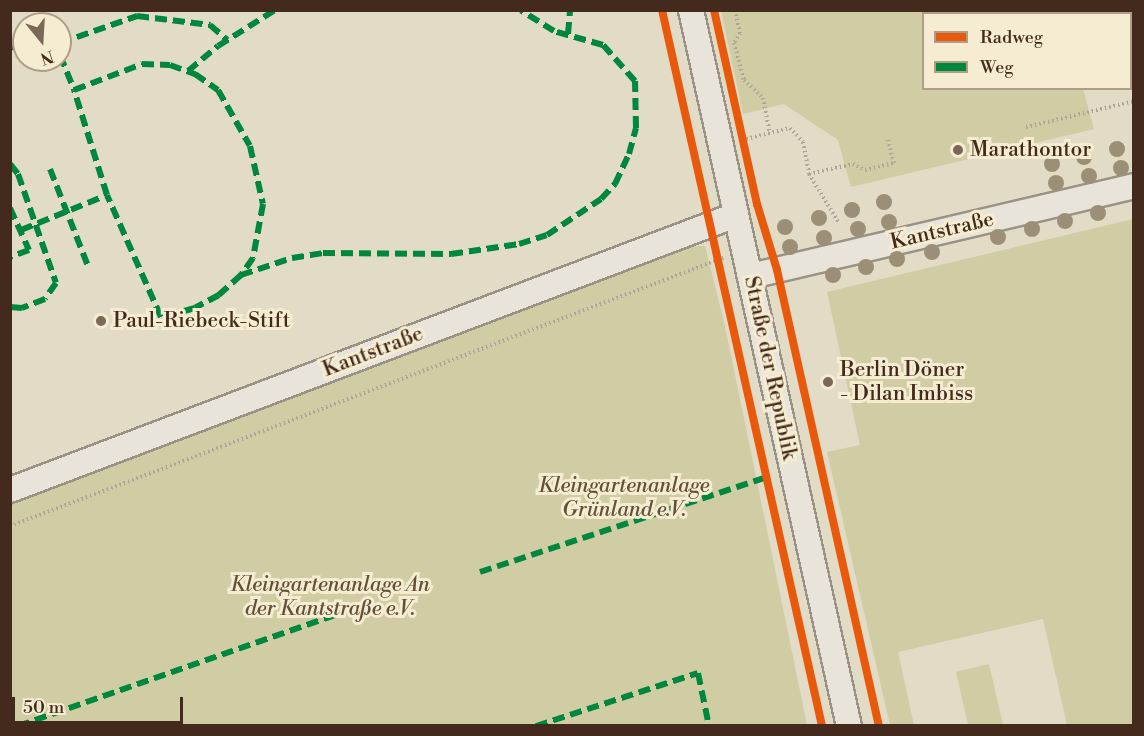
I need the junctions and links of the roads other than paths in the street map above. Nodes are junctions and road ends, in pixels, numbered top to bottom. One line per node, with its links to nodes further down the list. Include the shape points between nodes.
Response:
1 (691, 10): 3 (street, Straße der Republik)
2 (1134, 186): 4 (street, Kantstraße)
3 (736, 215): 4 (street, Straße der Republik); 5 (street, Kantstraße)
4 (751, 276): 6 (street, Straße der Republik)
5 (10, 490)
6 (849, 726)

